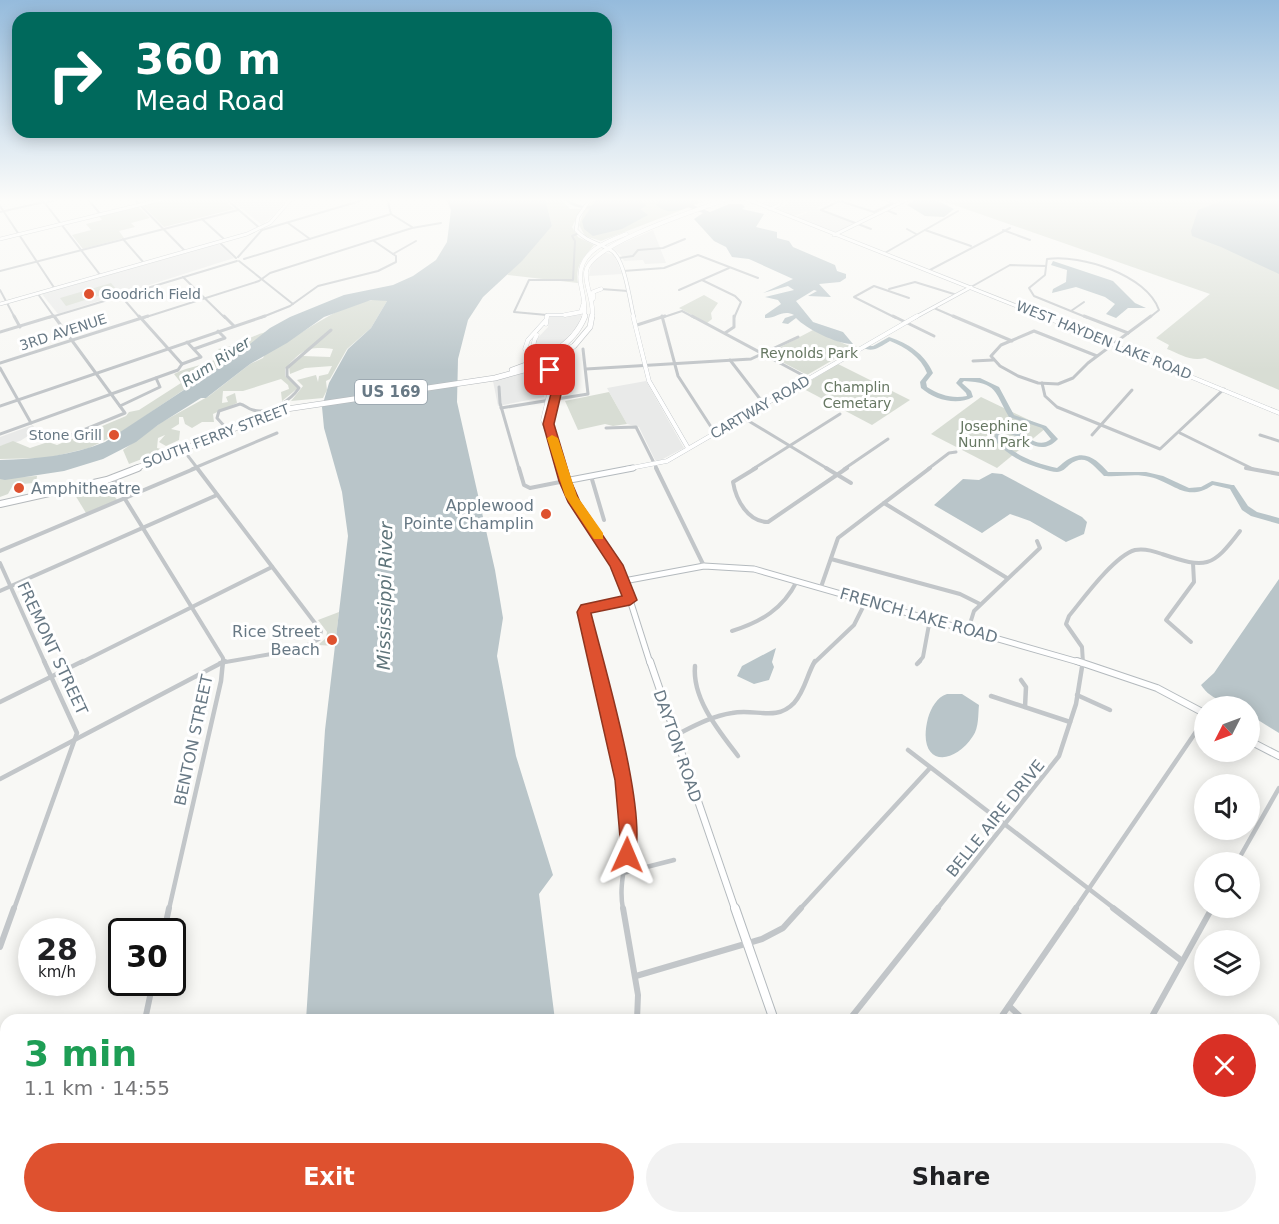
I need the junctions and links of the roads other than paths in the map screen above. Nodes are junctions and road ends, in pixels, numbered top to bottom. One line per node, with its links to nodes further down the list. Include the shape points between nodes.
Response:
1 (33, 255): 23 (street)
2 (62, 255): 23 (street)
3 (85, 255): 31 (street)
4 (137, 255): 24 (street)
5 (173, 255): 24 (street)
6 (232, 255): 22 (street)
7 (241, 255): 22 (street)
8 (258, 255): 20 (street)
9 (331, 255): 33 (street, 3RD AVENUE)
10 (394, 255): 54 (street, via 397,260 388,267 318,286)
11 (574, 255): 61 (street, via 573,280 529,280 515,314)
12 (589, 255): 44 (highway, US 169, via 581,266)
13 (596, 255): 56 (highway, US 169, via 586,271)
14 (617, 255): 21 (street)
15 (634, 255): 21 (street)
16 (698, 255): 27 (street)
17 (698, 255): 29 (street, via 664,268)
18 (886, 255): 30 (street, WEST HAYDEN LAKE ROAD)
19 (957, 255): 30 (street)
20 (244, 258): 22 (street); 25 (street)
21 (619, 258): 29 (main road)
22 (237, 260): 25 (street); 32 (street)
23 (37, 262): 28 (street); 37 (street)
24 (144, 263): 31 (street)
25 (245, 264): 33 (street)
26 (1046, 266): 36 (street, CARTWAY ROAD, via 1010,265); 57 (street, via 1045,275 1029,288 1030,292); 71 (street, via 1045,261 1050,258 1072,257 1137,282 1160,310)
27 (729, 268): 34 (street); 35 (street)
28 (0, 271)
29 (623, 271): 42 (main road)
30 (928, 271): 36 (street, WEST HAYDEN LAKE ROAD)
31 (101, 276): 37 (street)
32 (183, 277): 46 (street); 47 (street)
33 (262, 278): 47 (street, 3RD AVENUE); 54 (street)
34 (758, 278)
35 (702, 280): 40 (street); 51 (street)
36 (971, 287): 45 (street, CARTWAY ROAD); 77 (main road, WEST HAYDEN LAKE ROAD)
37 (55, 289): 43 (street)
38 (0, 290): 50 (street)
39 (601, 290): 42 (street); 56 (highway, via 592,294)
40 (679, 290)
41 (888, 290): 45 (street, via 916,281); 48 (street); 63 (street, via 871,286 855,295 855,299)
42 (627, 291): 64 (main road)
43 (38, 294): 50 (street); 59 (street)
44 (583, 294): 58 (highway, via 583,311); 86 (highway, US 169, via 585,312 578,330)
45 (957, 295): 55 (street, CARTWAY ROAD)
46 (121, 296): 59 (street); 62 (street)
47 (204, 298): 62 (street, 3RD AVENUE); 65 (street)
48 (909, 298)
49 (1084, 302): 57 (street)
50 (6, 303): 53 (street); 66 (street)
51 (741, 303): 52 (street); 70 (street, via 734,313 734,327)
52 (746, 303)
53 (0, 304)
54 (293, 304): 65 (street)
55 (934, 308): 63 (street, CARTWAY ROAD); 75 (street)
56 (593, 310): 86 (highway, US 169, via 592,323 583,338 567,352)
57 (1070, 312): 71 (street)
58 (565, 315): 61 (street)
59 (54, 316): 66 (street); 74 (street)
60 (662, 316): 64 (street); 70 (street, via 680,311); 87 (street)
61 (547, 317): 86 (street, DAYTON ROAD, via 546,325 531,345); 89 (street, DAYTON ROAD, via 526,344 526,351)
62 (141, 318): 74 (street, 3RD AVENUE); 78 (street)
63 (909, 323): 72 (street); 95 (street, CARTWAY ROAD)
64 (637, 325): 91 (main road)
65 (234, 326): 68 (street)
66 (20, 327): 69 (street)
67 (331, 330): 115 (street, via 287,368 287,376 299,387 298,391 281,404 262,410 240,404 219,411 217,418)
68 (218, 331): 76 (street); 79 (street, via 225,338)
69 (0, 333)
70 (724, 333): 81 (street)
71 (1129, 334): 77 (street)
72 (934, 336)
73 (798, 337): 81 (street)
74 (72, 340): 90 (street, 3RD AVENUE); 93 (street)
75 (1012, 341): 82 (street, via 1038,332); 84 (street, via 996,348)
76 (187, 342): 78 (street); 79 (street)
77 (1113, 344): 82 (street); 98 (main road, WEST HAYDEN LAKE ROAD)
78 (168, 348): 88 (street); 93 (street)
79 (194, 349): 88 (street, via 201,357)
80 (583, 349): 92 (street)
81 (762, 354): 83 (street); 95 (street)
82 (1097, 356): 96 (street, via 1067,381)
83 (730, 360): 87 (street); 104 (street)
84 (993, 360): 85 (street); 96 (street)
85 (972, 361)
86 (543, 362): 89 (highway, US 169); 102 (street, DAYTON ROAD, via 557,383)
87 (674, 363): 91 (street); 117 (street)
88 (182, 364): 94 (street, via 178,370)
89 (536, 364): 103 (street, DAYTON ROAD, via 549,381); 115 (highway, SOUTH FERRY STREET / US 169, via 500,378 280,410)
90 (0, 366): 101 (street)
91 (645, 366): 92 (street); 126 (street, via 652,387)
92 (586, 369): 102 (street, via 589,392)
93 (96, 373): 100 (street); 101 (street)
94 (156, 378): 100 (street); 106 (street, via 160,387)
95 (808, 378): 104 (street, CARTWAY ROAD)
96 (1042, 383): 112 (street, via 1044,396 1052,404)
97 (499, 387): 107 (street)
98 (1224, 389): 108 (main road, WEST HAYDEN LAKE ROAD); 118 (street)
99 (1132, 390): 112 (street)
100 (111, 394): 106 (street); 111 (street)
101 (18, 400): 105 (street); 111 (street)
102 (555, 400): 103 (street); 135 (street, DAYTON ROAD, via 549,424)
103 (547, 401): 107 (street); 135 (street, DAYTON ROAD, via 543,424)
104 (764, 404): 110 (street, CARTWAY ROAD)
105 (0, 406)
106 (120, 406): 123 (street, via 123,415)
107 (501, 408): 135 (street, CARTWAY ROAD, via 526,487)
108 (1279, 413)
109 (840, 414): 125 (street)
110 (742, 417): 117 (street, CARTWAY ROAD); 125 (street)
111 (31, 423): 119 (street)
112 (1101, 423): 118 (street, via 1156,448 1162,448); 120 (street)
113 (636, 427): 114 (street); 129 (street)
114 (606, 428)
115 (227, 429): 133 (highway, SOUTH FERRY STREET / US 169)
116 (277, 433): 130 (street)
117 (715, 433): 126 (street, CARTWAY ROAD)
118 (1180, 433): 132 (street, via 1247,468)
119 (0, 434)
120 (1092, 435)
121 (1260, 435): 124 (street)
122 (888, 439): 131 (street)
123 (59, 440)
124 (1279, 441)
125 (790, 446): 131 (street); 131 (street, via 733,482 756,522 768,522)
126 (688, 448): 129 (street, CARTWAY ROAD)
127 (956, 452): 140 (street, via 949,453)
128 (188, 456): 130 (street)
129 (655, 464): 134 (street, CARTWAY ROAD); 149 (street)
130 (197, 468): 137 (street); 138 (street)
131 (837, 474): 136 (street)
132 (1279, 474)
133 (114, 475): 138 (street, BENTON STREET); 139 (highway, SOUTH FERRY STREET / US 169)
134 (591, 476): 135 (street, CARTWAY ROAD); 141 (street)
135 (565, 481): 153 (street, DAYTON ROAD)
136 (851, 483)
137 (217, 495): 142 (street); 150 (street)
138 (124, 499): 142 (street, BENTON STREET); 145 (street)
139 (0, 502)
140 (884, 503): 146 (street, via 838,538); 151 (street)
141 (604, 520)
142 (143, 528): 154 (street); 160 (street, BENTON STREET)
143 (1240, 531): 148 (street, via 1215,561)
144 (1037, 541): 151 (street, via 1040,548)
145 (0, 551)
146 (831, 559): 155 (street); 159 (street, via 960,594)
147 (0, 563): 154 (street, FREMONT STREET)
148 (1193, 563): 164 (street, via 1194,582 1166,620); 166 (street, BELLE AIRE DRIVE, via 1148,550 1134,550 1123,556 1066,620 1082,646)
149 (704, 566): 152 (street, FRENCH LAKE ROAD, via 737,566); 153 (street, FRENCH LAKE ROAD)
150 (272, 567): 160 (street); 165 (street, via 321,631 315,644)
151 (1007, 578): 159 (street)
152 (797, 580): 155 (street, FRENCH LAKE ROAD); 163 (street, via 786,602 768,617)
153 (624, 581): 157 (street, DAYTON ROAD)
154 (11, 586): 156 (street); 169 (street, FREMONT STREET)
155 (822, 587): 158 (street, FRENCH LAKE ROAD)
156 (0, 591)
157 (630, 600): 180 (street, DAYTON ROAD); 192 (street, via 584,612 623,780 628,837)
158 (866, 600): 161 (street, FRENCH LAKE ROAD); 177 (street, via 861,619 815,660 802,695 789,708 768,716 740,712)
159 (980, 604): 162 (street)
160 (193, 607): 165 (street, BENTON STREET); 169 (street)
161 (930, 619): 162 (street, FRENCH LAKE ROAD); 167 (street, via 923,657)
162 (968, 630): 166 (street, FRENCH LAKE ROAD)
163 (732, 631)
164 (1191, 642)
165 (223, 661): 181 (street); 194 (street, BENTON STREET)
166 (1083, 663): 171 (street, BELLE AIRE DRIVE); 175 (street, FRENCH LAKE ROAD, via 1157,688)
167 (917, 664)
168 (695, 666): 177 (street, via 693,675)
169 (52, 677): 173 (street); 181 (street, FREMONT STREET, via 76,727)
170 (1021, 680): 174 (street, via 1026,687)
171 (1077, 695): 176 (street); 178 (street, BELLE AIRE DRIVE)
172 (991, 696): 174 (street)
173 (0, 702)
174 (1025, 707): 178 (street)
175 (1194, 708)
176 (1110, 711)
177 (711, 718): 180 (street); 184 (street)
178 (1070, 722): 189 (street, BELLE AIRE DRIVE, via 1052,767)
179 (1194, 735): 193 (street)
180 (674, 736): 196 (street, DAYTON ROAD)
181 (75, 739): 187 (street); 197 (street, FREMONT STREET)
182 (1260, 746): 185 (street)
183 (908, 750): 186 (street)
184 (738, 756)
185 (1279, 756)
186 (930, 768): 189 (street); 196 (street, via 792,920 774,933)
187 (0, 779)
188 (1279, 788): 190 (street)
189 (1005, 826): 193 (street); 205 (street, BELLE AIRE DRIVE)
190 (1243, 852)
191 (674, 860): 192 (street)
192 (622, 873): 199 (street, via 621,898)
193 (1089, 890): 198 (street); 201 (street)
194 (167, 918)
195 (1206, 918): 198 (street)
196 (747, 943): 199 (street); 204 (street, DAYTON ROAD)
197 (0, 948)
198 (1182, 962): 208 (street)
199 (636, 976): 203 (street)
200 (150, 996): 202 (street)
201 (1009, 1006): 206 (street); 207 (street)
202 (146, 1014)
203 (637, 1014)
204 (772, 1014)
205 (854, 1014)
206 (1003, 1014)
207 (1018, 1014)
208 (1153, 1014)

